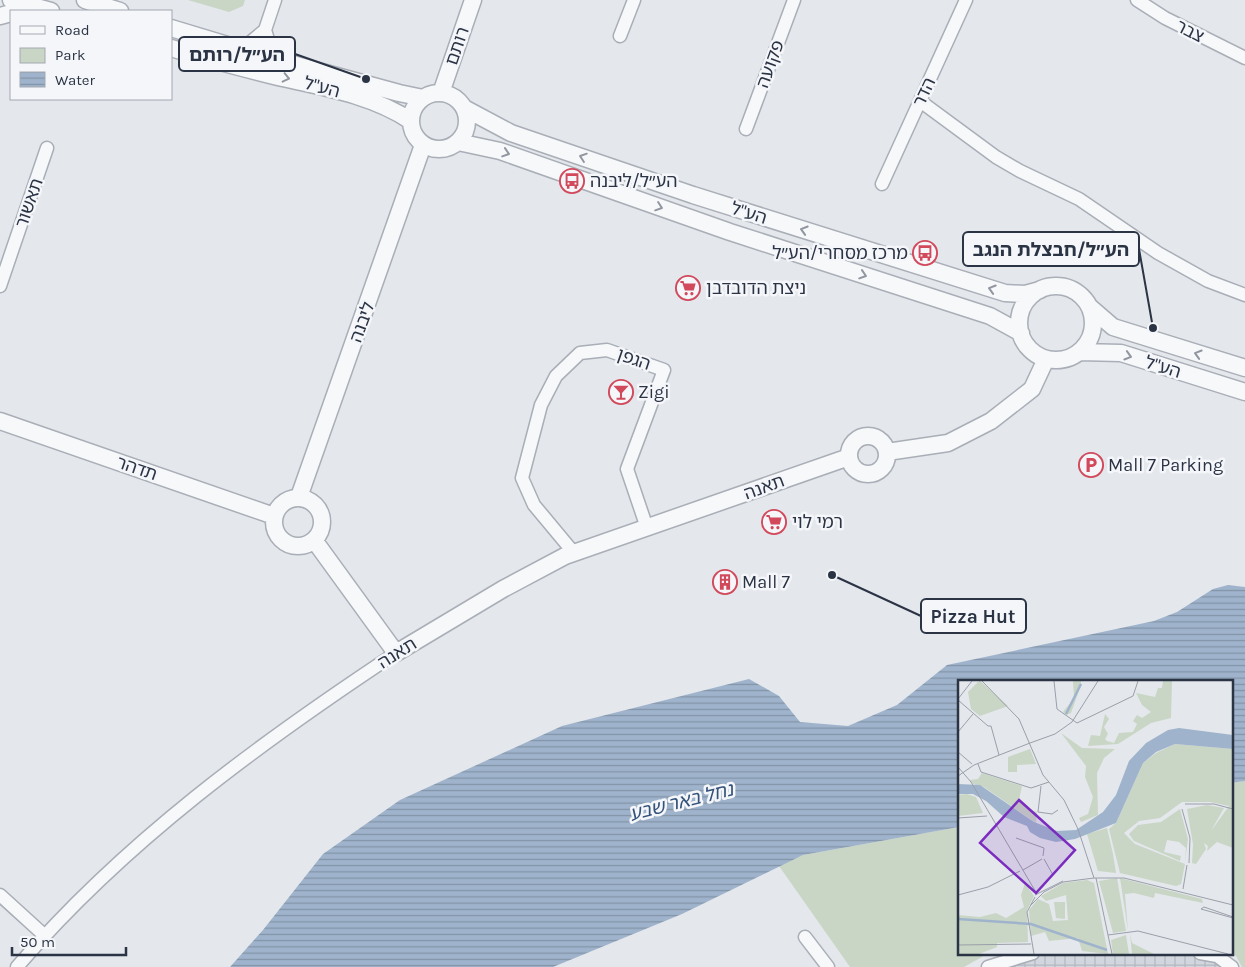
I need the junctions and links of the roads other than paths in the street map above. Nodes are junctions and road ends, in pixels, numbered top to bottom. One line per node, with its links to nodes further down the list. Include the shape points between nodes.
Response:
1 (11, 0): 9 (street)
2 (85, 0): 10 (street)
3 (275, 0): 12 (street)
4 (473, 0): 18 (street, רותם)
5 (634, 0): 13 (street)
6 (794, 0): 23 (street, פקועה)
7 (966, 0): 20 (street, הדר)
8 (1137, 0): 16 (street, צבר, via 1165,18)
9 (47, 10)
10 (117, 10)
11 (172, 28): 15 (street, הע"ל)
12 (265, 30): 15 (street); 17 (street)
13 (620, 36)
14 (172, 48): 22 (street, הע"ל, one-way to 22, via 331,89 391,108)
15 (241, 50): 17 (street, הע"ל)
16 (1245, 58)
17 (274, 59): 19 (street, הע"ל)
18 (441, 93): 19 (street); 21 (street, via 458,100)
19 (424, 98): 22 (street, via 412,112)
20 (920, 101): 27 (street, הדר); 30 (street, via 996,157 1079,199 1158,253 1208,281)
21 (464, 108): 24 (street, via 467,126); 29 (street, הע"ל, one-way to 21, via 1025,294 1005,293 692,195 511,133)
22 (410, 122): 25 (street, via 412,131)
23 (746, 129)
24 (458, 142): 25 (street, via 441,150); 32 (street, הע"ל, one-way to 32, via 500,151 730,232 990,316)
25 (423, 145): 40 (street, ליבנה)
26 (47, 148): 28 (street, תאשור)
27 (882, 184)
28 (0, 286)
29 (1040, 290): 31 (street, via 1064,286 1075,290); 32 (street, via 1031,296 1021,313)
30 (1245, 296)
31 (1091, 308): 33 (street, via 1093,332); 35 (street, הע"ל, one-way to 31, via 1114,327)
32 (1021, 333): 34 (street, via 1026,345)
33 (1080, 352): 34 (street, via 1070,358); 36 (street, הע"ל, one-way to 36, via 1121,353)
34 (1046, 359): 38 (street, via 1032,389 991,421 948,443)
35 (1245, 368)
36 (1245, 392)
37 (0, 421): 41 (street, תדהר)
38 (888, 452): 39 (street, via 882,441 865,436 851,446); 39 (street, via 883,468 868,475 853,468)
39 (849, 457): 42 (street, תאנה)
40 (299, 498): 41 (street, via 285,501); 43 (street, via 313,503 320,512 322,527)
41 (274, 516): 43 (street, via 275,532 286,543 300,546)
42 (647, 528): 44 (street, תאנה); 44 (street, הגפן, via 627,470 664,370 607,350 580,352 556,376 541,405 522,478 534,505)
43 (314, 540): 45 (street)
44 (574, 554): 45 (street, תאנה, via 503,589)
45 (396, 652): 47 (street, תאנה, via 324,700 204,791 102,879)
46 (0, 895): 47 (street)
47 (44, 935): 51 (street, תאנה)
48 (806, 936): 52 (street)
49 (1030, 954): 53 (street)
50 (1206, 954): 54 (street, via 1217,956)
51 (17, 967)
52 (828, 967)
53 (988, 967)
54 (1232, 967)

